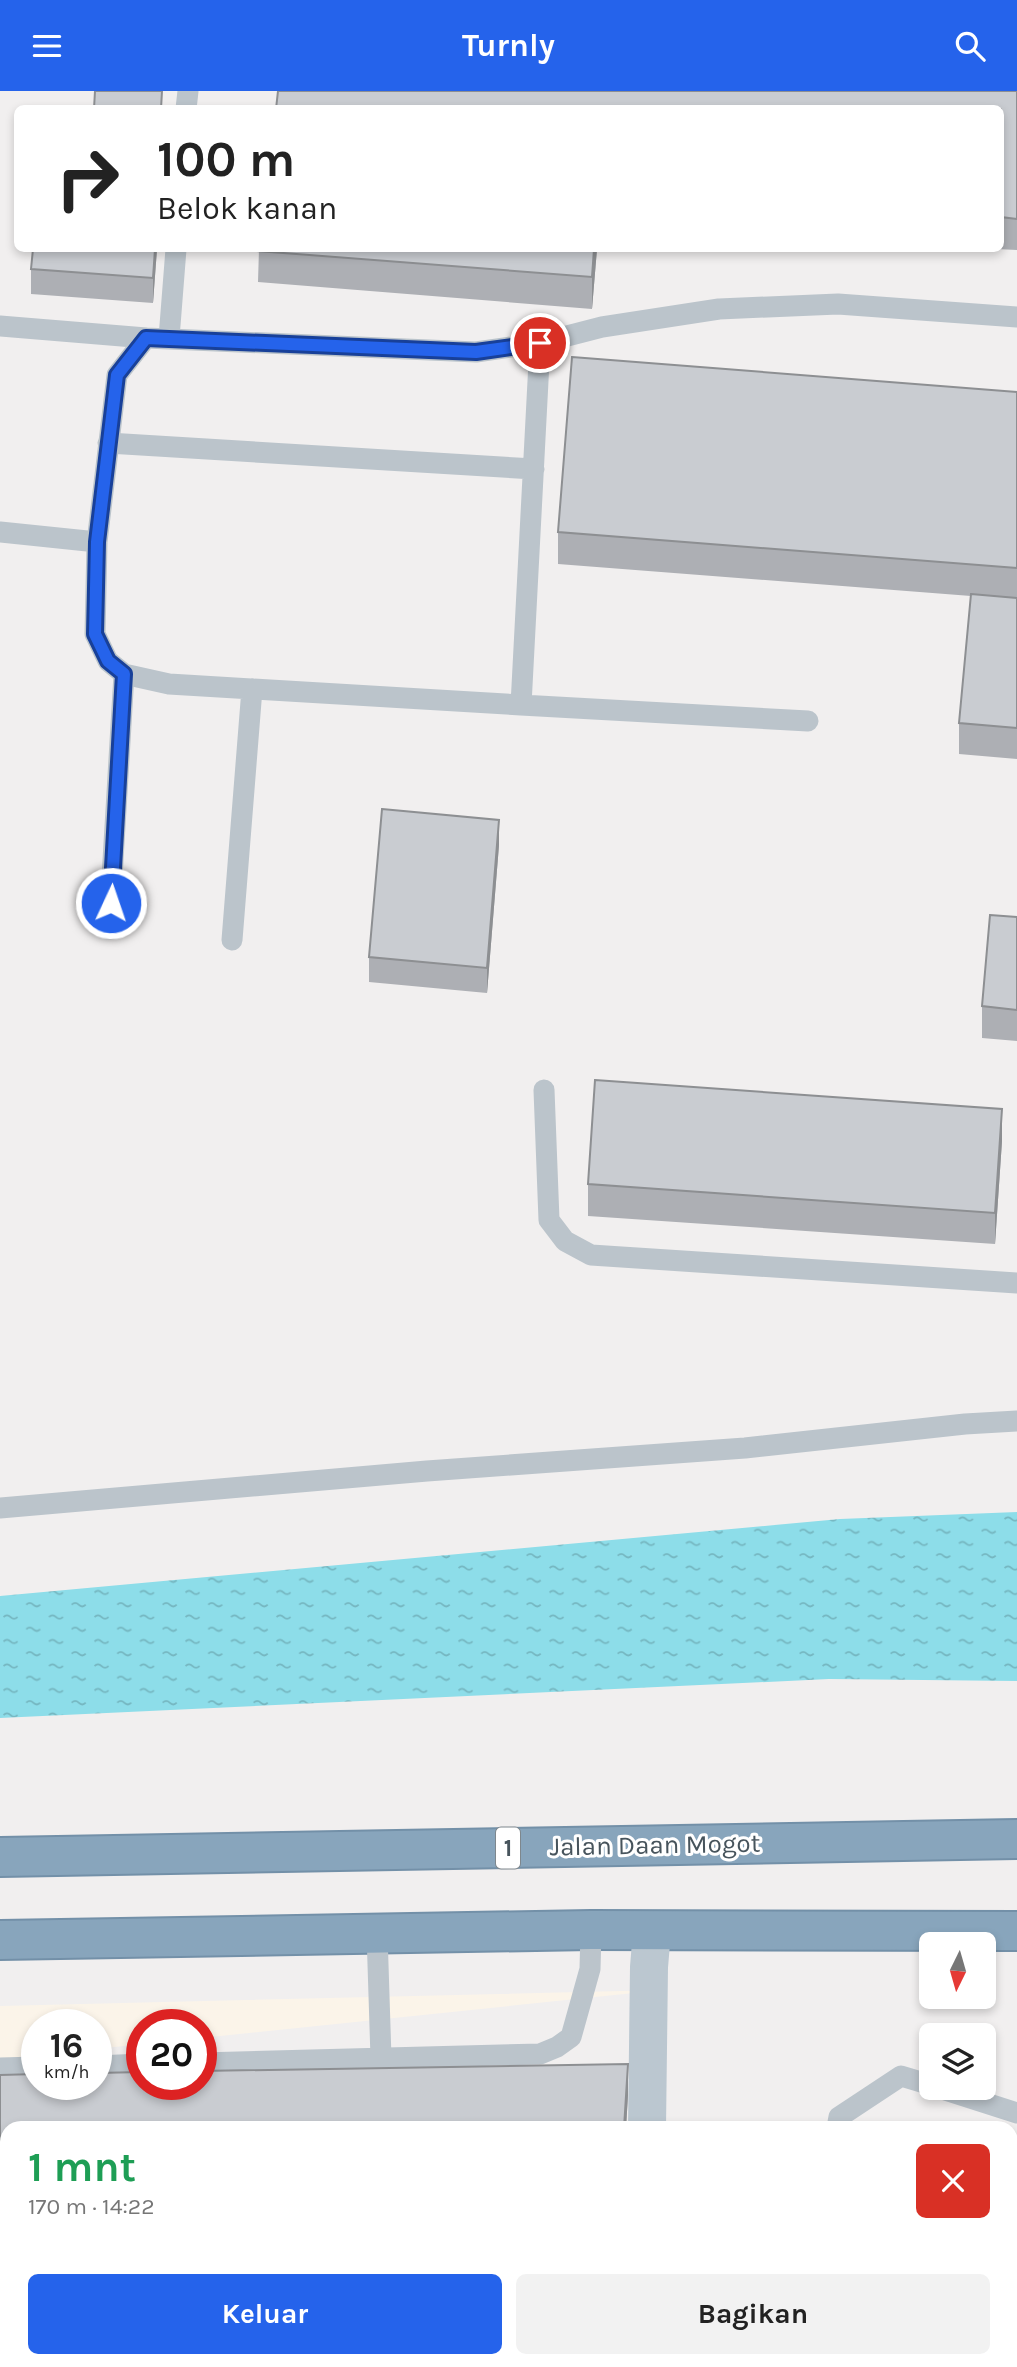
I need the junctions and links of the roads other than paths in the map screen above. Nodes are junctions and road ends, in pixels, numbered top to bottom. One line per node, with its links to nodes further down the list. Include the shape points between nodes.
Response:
1 (176, 252): 5 (lane)
2 (1017, 317): 6 (lane, via 838,304 719,309 602,327)
3 (0, 326): 4 (lane)
4 (146, 338): 5 (lane); 7 (lane, via 117,375)
5 (169, 338): 6 (lane, via 476,352)
6 (540, 343): 8 (lane)
7 (108, 443): 8 (lane); 10 (lane)
8 (534, 469): 13 (lane)
9 (0, 532): 10 (lane)
10 (97, 542): 11 (lane, via 95,634 108,661)
11 (124, 674): 12 (lane, via 169,684); 15 (lane)
12 (252, 689): 13 (lane); 16 (lane)
13 (521, 705): 14 (lane)
14 (808, 721)
15 (109, 928)
16 (232, 940)
17 (544, 1090): 18 (lane, via 550,1220 565,1241 591,1255)
18 (1017, 1283)
19 (1017, 1421): 20 (lane, via 745,1448)
20 (0, 1508)
21 (1017, 1839): 22 (highway, Jalan Daan Mogot / 1)
22 (0, 1857)
23 (591, 1930): 24 (highway); 26 (highway); 28 (lane, via 590,1969 571,2037 557,2047 540,2054)
24 (652, 1931): 25 (highway); 35 (street)
25 (1017, 1931)
26 (377, 1933): 27 (highway); 28 (lane)
27 (0, 1940)
28 (381, 2058): 29 (lane)
29 (217, 2063)
30 (21, 2067): 31 (lane)
31 (0, 2068)
32 (919, 2081): 36 (lane, via 901,2075)
33 (976, 2100): 34 (lane)
34 (1017, 2113)
35 (647, 2121)
36 (838, 2121)

